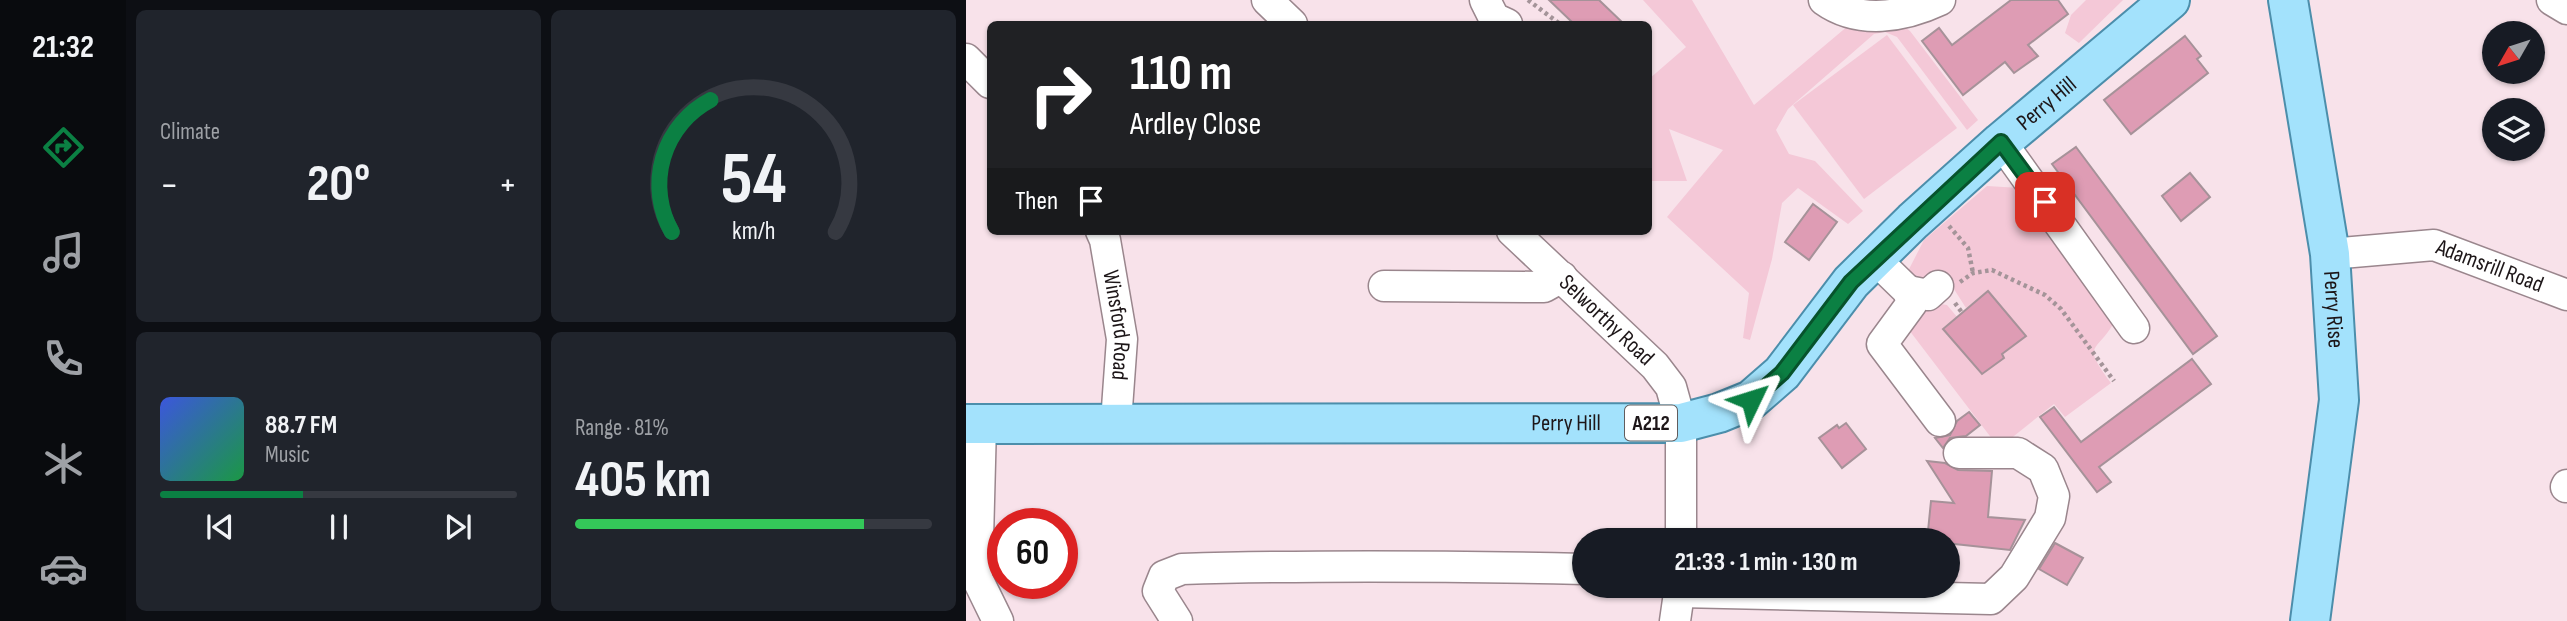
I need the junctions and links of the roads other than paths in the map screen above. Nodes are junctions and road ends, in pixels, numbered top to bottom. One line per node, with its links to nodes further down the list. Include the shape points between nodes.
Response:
1 (1266, 0): 8 (street)
2 (1824, 0): 3 (street, via 1852,14 1889,15)
3 (1940, 0)
4 (2170, 0): 11 (main road, Perry Hill / A212)
5 (2288, 0): 14 (main road, Perry Rise)
6 (2552, 0): 7 (street)
7 (2567, 9)
8 (1290, 21)
9 (966, 59): 10 (street)
10 (987, 80)
11 (2001, 142): 15 (main road, Perry Hill / A212); 21 (street)
12 (1103, 235): 23 (street, Winsford Road, via 1122,339)
13 (1516, 235): 16 (street, Selworthy Road)
14 (2330, 254): 20 (street, Adamsrill Road, via 2434,245); 32 (main road, Perry Rise, via 2339,400)
15 (1875, 259): 19 (street); 24 (main road, Perry Hill / A212, via 1851,282 1782,373 1751,400)
16 (1562, 277): 17 (street, via 1544,287); 24 (street, Selworthy Road, via 1655,366 1671,387)
17 (1384, 286)
18 (1948, 290): 19 (street, via 1928,295)
19 (1908, 291): 22 (street, via 1912,303 1882,344)
20 (2567, 295)
21 (2134, 328)
22 (1940, 421)
23 (1116, 422): 24 (main road, Perry Hill / A212); 25 (main road, Perry Hill / A212)
24 (1681, 423): 27 (street, Selworthy Road)
25 (973, 424): 30 (street, via 977,578)
26 (1959, 453): 29 (street, via 2018,453 2043,469 2054,496 2050,519 2014,577 1990,598)
27 (1681, 528)
28 (1572, 569): 31 (street, via 1331,564 1182,569 1164,576 1158,590)
29 (1678, 600)
30 (998, 621)
31 (1177, 621)
32 (2310, 621)

